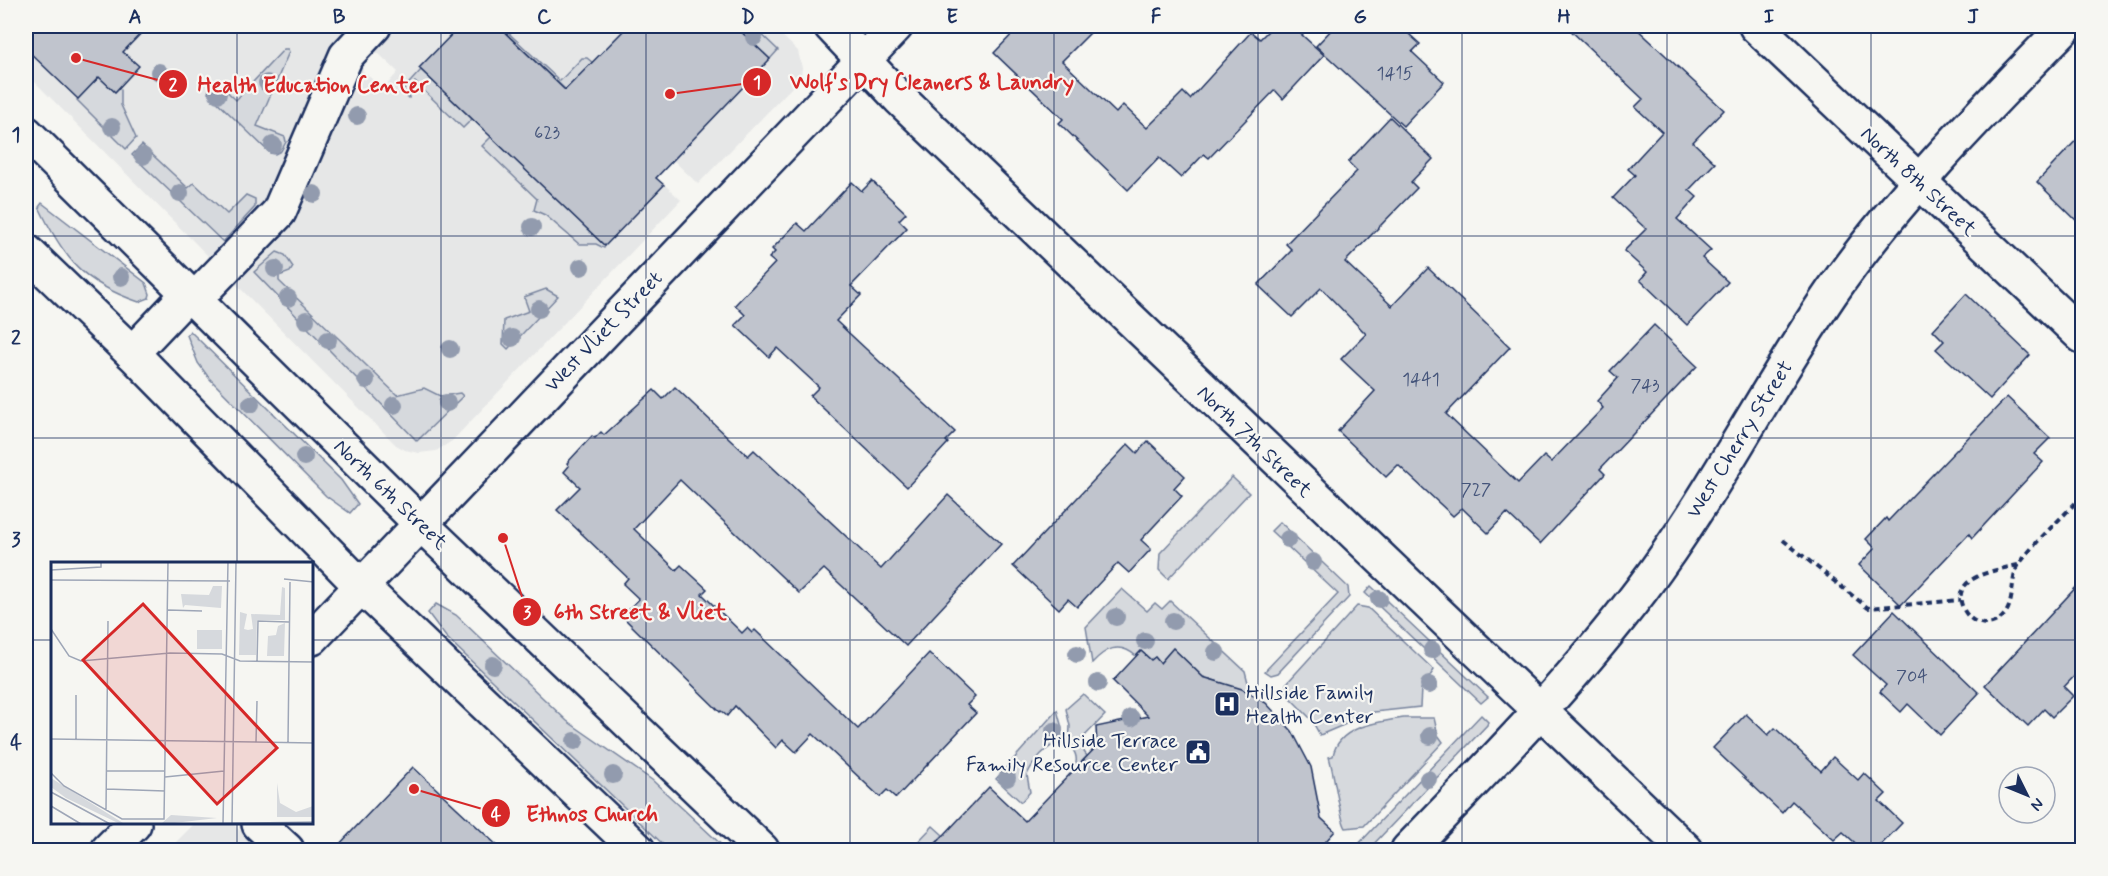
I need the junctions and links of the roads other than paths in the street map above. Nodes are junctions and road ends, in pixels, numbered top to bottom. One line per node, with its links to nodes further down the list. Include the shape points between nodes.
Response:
1 (374, 26): 10 (street, via 346,56 279,212)
2 (831, 26): 6 (street, North 7th Street)
3 (896, 26): 6 (street, West Vliet Street)
4 (1756, 26): 8 (street, North 8th Street)
5 (2066, 26): 8 (street, West Cherry Street)
6 (863, 60): 13 (street, West Vliet Street); 16 (street, North 7th Street)
7 (30, 147): 10 (street, North 6th Street)
8 (1919, 181): 11 (street, North 8th Street); 16 (street, West Cherry Street, via 1831,293 1726,465 1644,587)
9 (26, 251): 12 (street)
10 (191, 297): 12 (street); 13 (street, North 6th Street)
11 (2082, 336)
12 (132, 354): 14 (street)
13 (420, 523): 14 (street, West Vliet Street); 22 (street, North 6th Street)
14 (361, 586): 15 (street, West Vliet Street); 21 (street)
15 (314, 636)
16 (1540, 712): 23 (street, West Cherry Street); 24 (street, North 7th Street)
17 (133, 825): 19 (street)
18 (260, 825): 20 (street)
19 (108, 850)
20 (287, 850)
21 (638, 850)
22 (762, 850)
23 (1408, 850)
24 (1686, 850)

